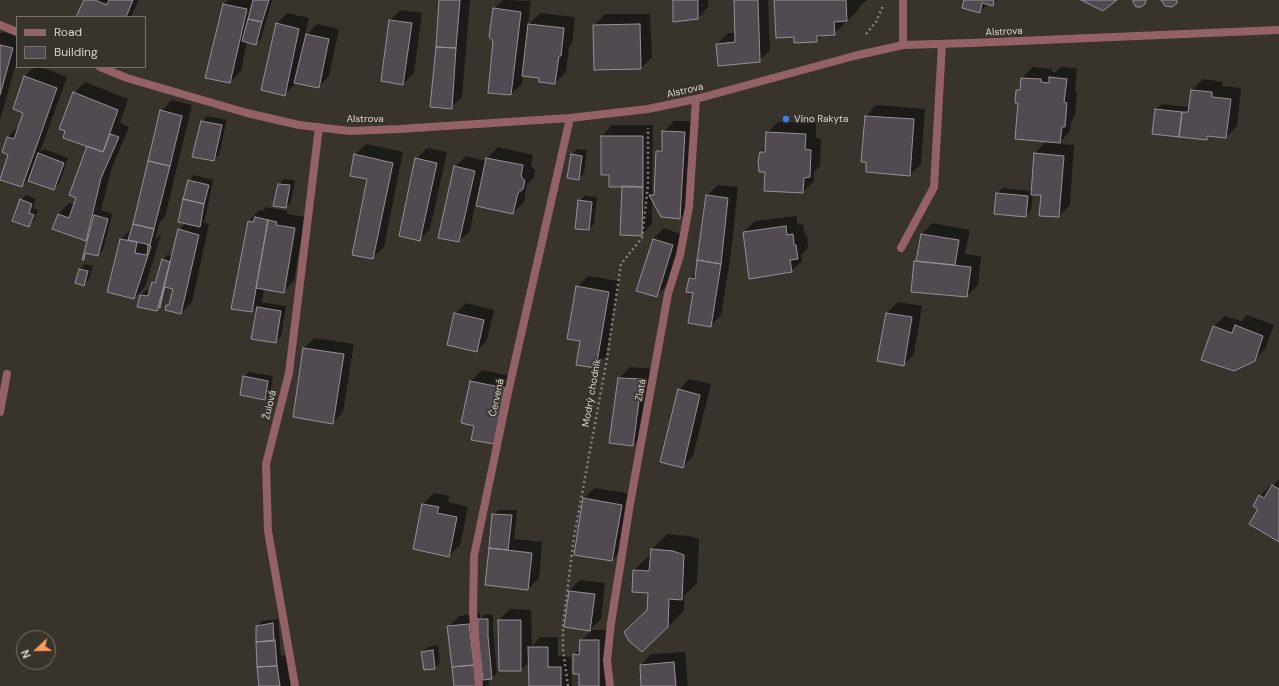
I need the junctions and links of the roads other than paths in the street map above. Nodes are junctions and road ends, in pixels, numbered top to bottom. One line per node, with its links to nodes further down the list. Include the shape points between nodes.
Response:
1 (902, 0): 6 (street)
2 (0, 25): 4 (street)
3 (1279, 30): 5 (street, Alstrova)
4 (16, 32)
5 (942, 44): 6 (street, Alstrova); 11 (street, via 934,187)
6 (903, 45): 8 (street, Alstrova)
7 (102, 68): 10 (street, Alstrova, via 126,78 247,112 299,125)
8 (696, 99): 9 (street, Alstrova, via 648,109); 16 (street, Zlatá, via 689,207 680,254 668,294 630,504 611,623 607,661)
9 (570, 118): 10 (street, Alstrova, via 399,129 350,130); 15 (street, Červená, via 474,556 473,613)
10 (319, 127): 14 (street, Žulová, via 289,373 266,464 268,531)
11 (901, 248)
12 (7, 374): 13 (street)
13 (0, 412)
14 (295, 686)
15 (480, 686)
16 (610, 686)

